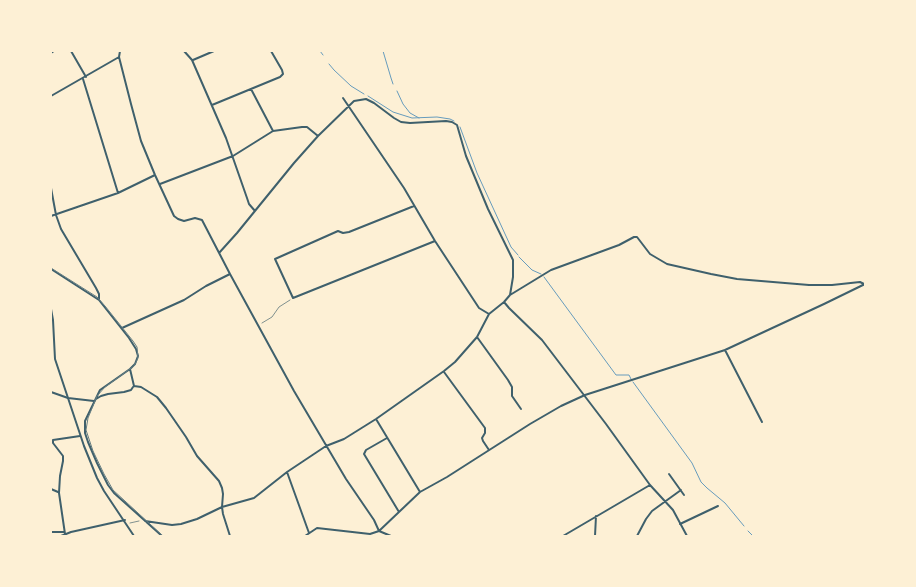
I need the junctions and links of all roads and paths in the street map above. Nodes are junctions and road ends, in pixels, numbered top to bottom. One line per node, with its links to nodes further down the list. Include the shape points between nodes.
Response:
1 (54, 51): 7 (street)
2 (71, 51): 10 (street)
3 (120, 51): 8 (street)
4 (184, 51): 9 (street)
5 (214, 51): 9 (street)
6 (271, 51): 12 (street, via 282,74)
7 (51, 53)
8 (119, 57): 10 (street); 20 (street, via 141,141)
9 (192, 60): 15 (street)
10 (86, 77): 11 (street)
11 (83, 79): 13 (street); 23 (street)
12 (251, 89): 15 (street); 17 (street)
13 (51, 96)
14 (343, 98): 16 (street)
15 (212, 105): 19 (street)
16 (348, 106): 18 (street); 24 (street); 33 (street, via 366,99 401,122 446,121 457,125 466,156 513,260)
17 (273, 131): 18 (street, via 307,127); 19 (street)
18 (318, 136): 25 (street)
19 (233, 156): 21 (street); 25 (street, via 249,204)
20 (155, 175): 21 (street); 23 (street)
21 (160, 184): 29 (street, via 174,216 184,220 202,220)
22 (51, 188): 26 (street)
23 (118, 193): 26 (street)
24 (414, 206): 28 (street); 34 (street, via 349,232 338,231 275,259)
25 (255, 211): 29 (street)
26 (56, 215): 27 (street); 35 (street, via 96,288)
27 (51, 216)
28 (435, 241): 34 (street); 38 (street, via 479,308)
29 (219, 253): 31 (street)
30 (51, 269): 35 (street)
31 (230, 274): 39 (street); 40 (street, via 184,300)
32 (864, 284): 33 (street, via 809,285 711,274 667,264 650,254 639,238 634,237 551,270); 43 (street)
33 (510, 295): 36 (street)
34 (293, 298): 39 (path)
35 (99, 300): 40 (street)
36 (504, 302): 38 (street); 50 (street, via 542,340)
37 (51, 309): 41 (street)
38 (489, 314): 42 (street)
39 (259, 325): 58 (street)
40 (122, 328): 46 (street, via 138,356)
41 (53, 337): 44 (street)
42 (477, 337): 47 (street); 53 (street, via 508,380 512,396)
43 (725, 350): 50 (street); 55 (street)
44 (55, 359): 45 (street); 51 (street)
45 (51, 361)
46 (130, 369): 48 (street); 52 (street, via 100,390)
47 (444, 371): 54 (street); 59 (street, via 485,428 482,438)
48 (134, 386): 52 (street, via 131,390 101,396); 70 (street, via 157,397 166,408 197,456 219,481)
49 (51, 392): 51 (street)
50 (585, 395): 59 (street); 62 (street)
51 (68, 398): 52 (street); 56 (street)
52 (94, 401): 73 (street, via 85,420 88,442 114,493)
53 (521, 409)
54 (376, 419): 57 (street); 58 (street)
55 (762, 422)
56 (80, 436): 65 (street, via 53,440 63,456); 74 (street, via 97,478)
57 (387, 438): 66 (street); 71 (street, via 364,454)
58 (326, 446): 60 (street); 78 (street)
59 (489, 450): 66 (street)
60 (286, 472): 70 (street, via 254,498); 81 (street)
61 (669, 474): 64 (street)
62 (650, 485): 68 (street); 72 (street)
63 (51, 489): 65 (street)
64 (681, 490): 67 (street); 68 (street)
65 (59, 492): 80 (street)
66 (420, 492): 71 (street)
67 (684, 494)
68 (665, 501): 77 (street); 90 (street, via 652,511)
69 (718, 506): 77 (street)
70 (222, 507): 75 (street, via 181,524); 85 (street)
71 (399, 512): 78 (street)
72 (596, 516): 88 (street); 89 (street)
73 (142, 518): 75 (street); 76 (path)
74 (125, 520): 76 (street); 80 (street)
75 (146, 521): 84 (street)
76 (127, 524): 83 (street)
77 (680, 524): 91 (street)
78 (379, 531): 81 (street, via 370,534 317,528); 87 (street)
79 (51, 532): 80 (street)
80 (64, 533): 82 (street)
81 (309, 533): 86 (street)
82 (61, 536)
83 (134, 536)
84 (162, 536)
85 (230, 536)
86 (305, 536)
87 (391, 536)
88 (563, 536)
89 (595, 536)
90 (637, 536)
91 (687, 536)

